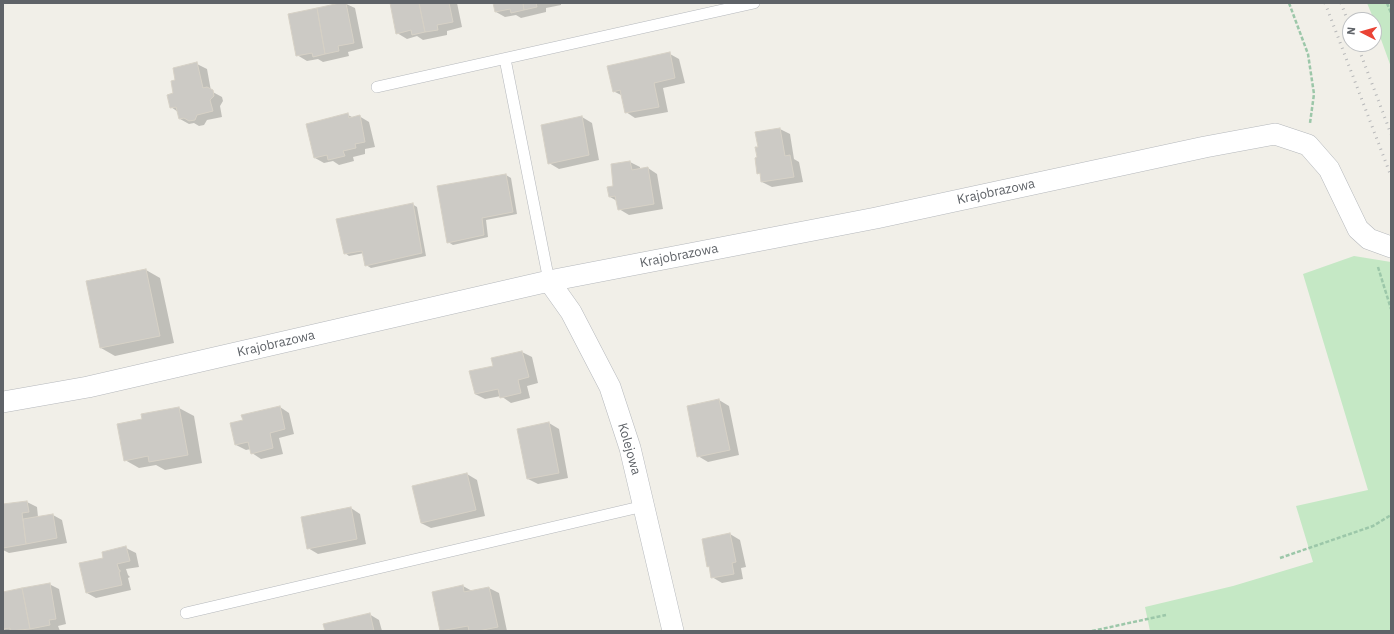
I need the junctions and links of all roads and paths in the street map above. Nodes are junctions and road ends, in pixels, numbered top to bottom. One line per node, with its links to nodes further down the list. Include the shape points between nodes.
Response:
1 (754, 3): 5 (lane)
2 (1289, 3): 7 (path, via 1308,54 1314,94)
3 (1387, 3): 4 (path)
4 (1391, 13)
5 (505, 59): 6 (lane); 10 (lane)
6 (377, 87)
7 (1308, 145): 8 (street, via 1329,169 1358,229); 10 (street, Krajobrazowa, via 1275,134 876,218)
8 (1369, 239): 9 (street); 11 (path)
9 (1391, 247)
10 (549, 281): 12 (street, Krajobrazowa, via 96,385); 13 (street, Kolejowa, via 571,312 610,387 630,448)
11 (1391, 309)
12 (3, 402)
13 (644, 506): 16 (lane); 18 (street, Kolejowa)
14 (1391, 515): 15 (path, via 1373,526)
15 (1280, 558)
16 (186, 613)
17 (1166, 615): 19 (path)
18 (673, 631)
19 (1092, 631)

